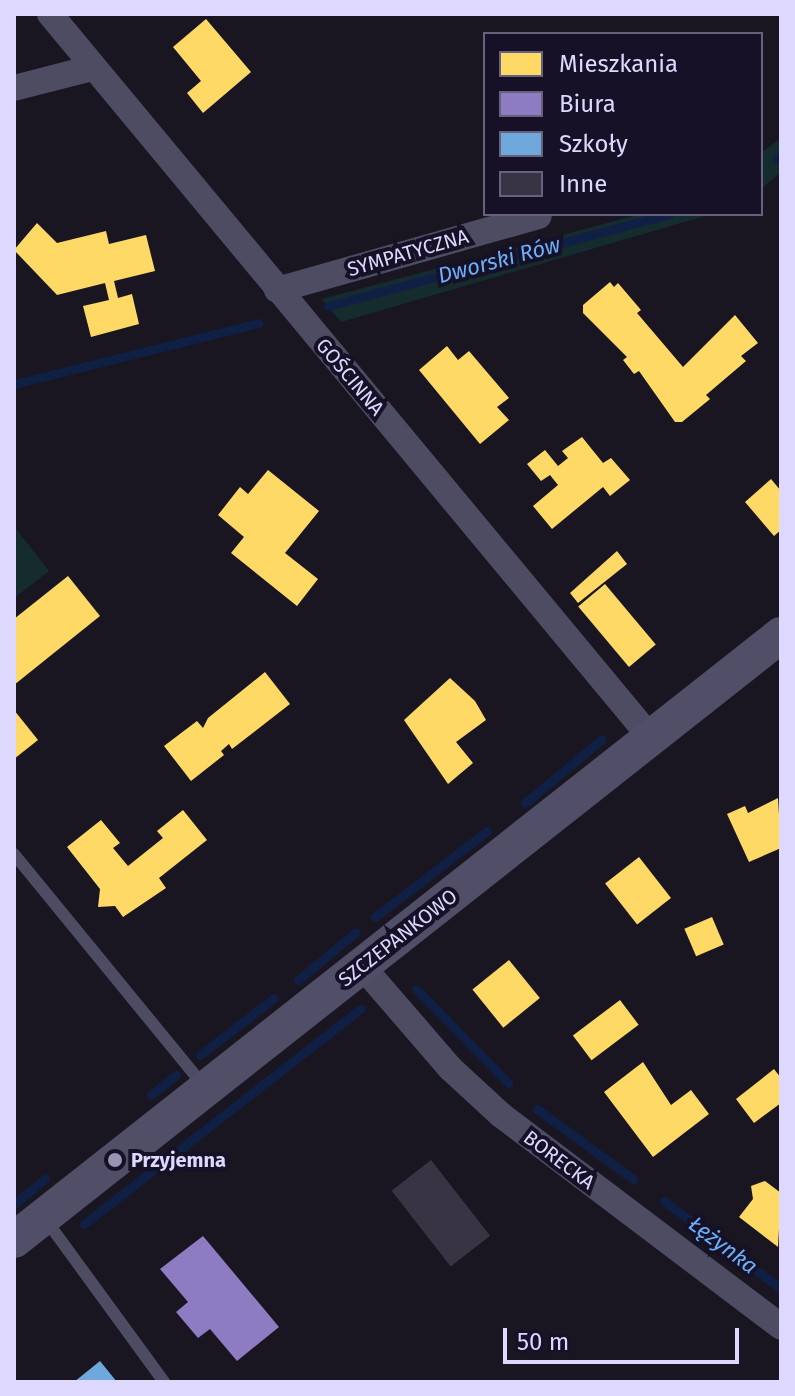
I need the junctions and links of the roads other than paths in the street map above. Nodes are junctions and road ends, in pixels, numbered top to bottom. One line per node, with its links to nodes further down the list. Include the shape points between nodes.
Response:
1 (50, 14): 2 (street, GOŚCINNA)
2 (92, 68): 3 (street); 5 (street, GOŚCINNA)
3 (14, 88)
4 (539, 216): 5 (street, SYMPATYCZNA)
5 (277, 290): 7 (street, GOŚCINNA)
6 (781, 635): 7 (street, SZCZEPANKOWO)
7 (651, 738): 9 (street, SZCZEPANKOWO)
8 (14, 854): 10 (lane)
9 (362, 966): 10 (street, SZCZEPANKOWO); 13 (street, BORECKA, via 450,1068 501,1115)
10 (206, 1088): 11 (street, SZCZEPANKOWO)
11 (43, 1217): 12 (street, SZCZEPANKOWO); 14 (lane)
12 (14, 1240)
13 (781, 1327)
14 (164, 1382)

